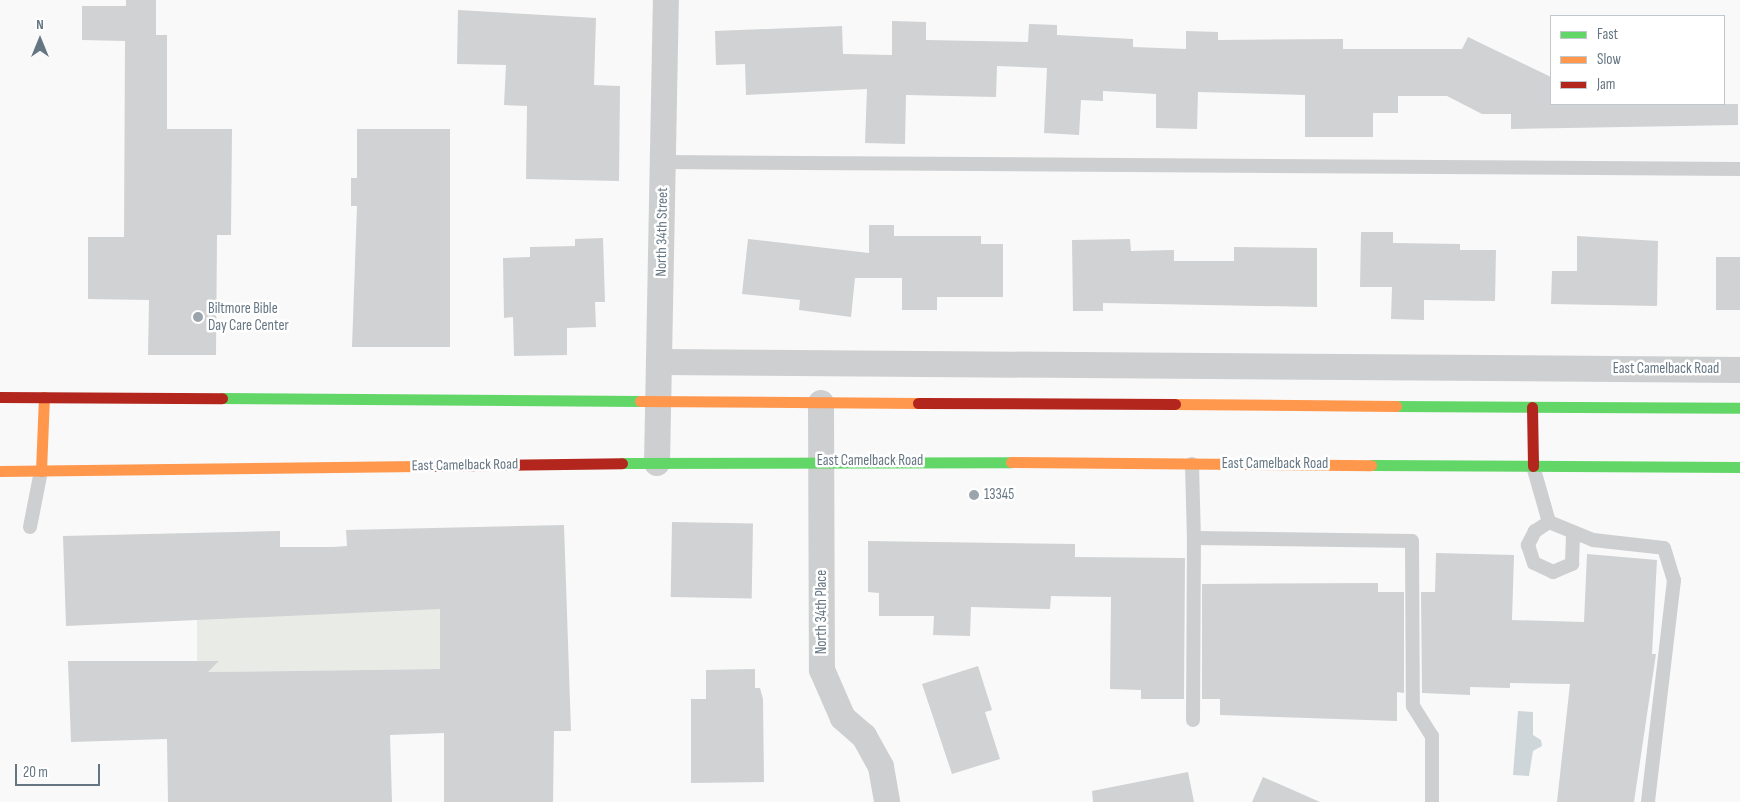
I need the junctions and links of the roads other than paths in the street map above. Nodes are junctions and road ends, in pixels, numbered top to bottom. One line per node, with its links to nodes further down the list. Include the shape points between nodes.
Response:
1 (666, 0): 2 (street, North 34th Street)
2 (663, 162): 3 (lane); 4 (street, North 34th Street)
3 (1740, 169)
4 (659, 362): 5 (street, East Camelback Road); 9 (street, North 34th Street)
5 (1532, 368): 6 (street, East Camelback Road); 11 (street)
6 (1740, 370)
7 (0, 397): 8 (main road)
8 (44, 397): 9 (main road); 19 (main road)
9 (658, 403): 10 (main road); 14 (street, North 34th Street)
10 (821, 403): 11 (main road); 13 (street, North 34th Place)
11 (1532, 407): 12 (main road); 16 (main road)
12 (1740, 408)
13 (821, 461): 14 (main road, East Camelback Road); 15 (main road, East Camelback Road); 25 (street, North 34th Place, via 822,670 843,718 864,736 880,767)
14 (657, 463): 19 (main road, East Camelback Road)
15 (1192, 464): 16 (main road, East Camelback Road); 23 (lane)
16 (1533, 466): 17 (main road, East Camelback Road); 20 (lane)
17 (1740, 467)
18 (0, 471): 19 (main road, East Camelback Road)
19 (41, 471): 21 (lane)
20 (1549, 522): 22 (lane); 22 (lane, via 1535,531 1528,545 1534,563 1553,572 1572,564)
21 (30, 527)
22 (1573, 534): 27 (lane, via 1664,548 1674,580)
23 (1194, 538): 24 (lane); 26 (lane, via 1412,541 1412,706 1432,736)
24 (1193, 720)
25 (887, 802)
26 (1432, 802)
27 (1648, 802)

